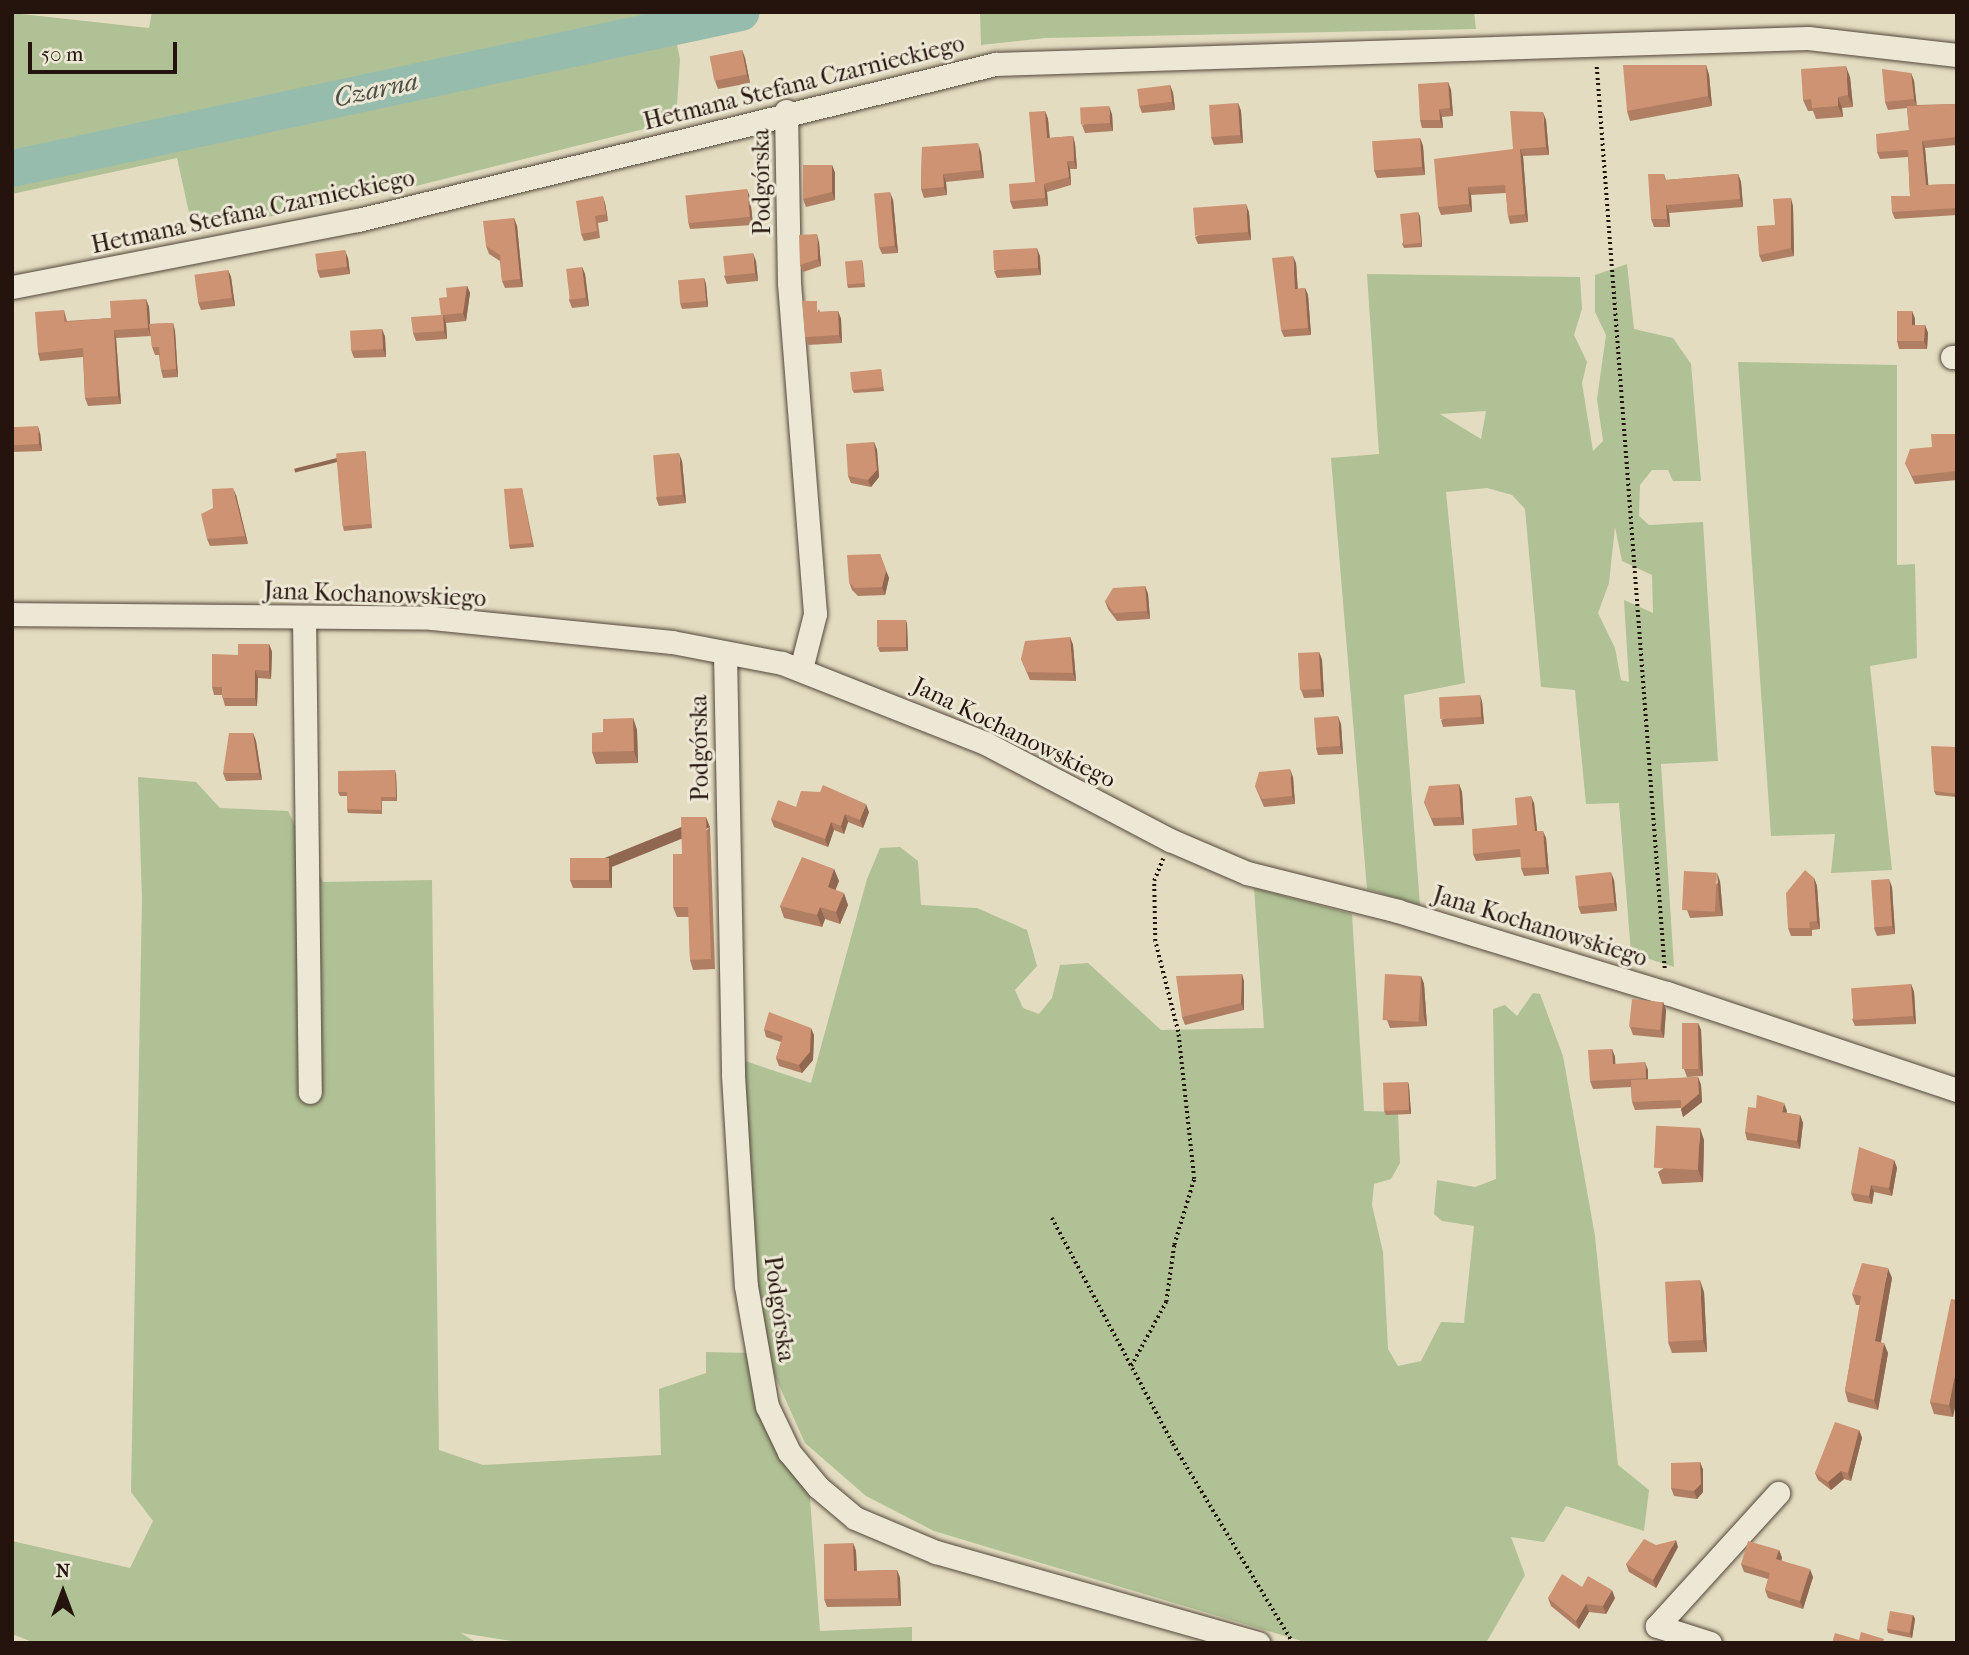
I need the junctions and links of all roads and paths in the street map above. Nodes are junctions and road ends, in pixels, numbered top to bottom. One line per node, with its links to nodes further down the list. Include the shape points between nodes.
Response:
1 (1596, 44): 2 (street, Hetmana Stefana Czarnieckiego, via 1808,38); 3 (street, Hetmana Stefana Czarnieckiego, via 995,64); 10 (path)
2 (1957, 55)
3 (786, 111): 4 (street, Hetmana Stefana Czarnieckiego, via 358,220); 8 (street, Podgórska, via 789,283 815,614)
4 (12, 287)
5 (12, 614): 6 (street, Jana Kochanowskiego)
6 (304, 617): 7 (street, Jana Kochanowskiego, via 432,618); 12 (street)
7 (725, 653): 8 (street, Jana Kochanowskiego); 16 (street, Podgórska, via 733,1075 746,1286 767,1406 789,1452 818,1488 855,1518 936,1552)
8 (801, 669): 9 (street, Jana Kochanowskiego, via 985,743)
9 (1170, 840): 10 (street, Jana Kochanowskiego, via 1247,873 1398,911); 14 (path, via 1154,881 1155,941 1178,1032 1194,1179 1174,1245 1166,1302)
10 (1667, 993): 11 (street, Jana Kochanowskiego)
11 (1957, 1090)
12 (310, 1092)
13 (1052, 1218): 14 (path)
14 (1131, 1366): 17 (path)
15 (1778, 1493): 18 (street, via 1657,1626)
16 (1258, 1643)
17 (1293, 1643)
18 (1710, 1643)

